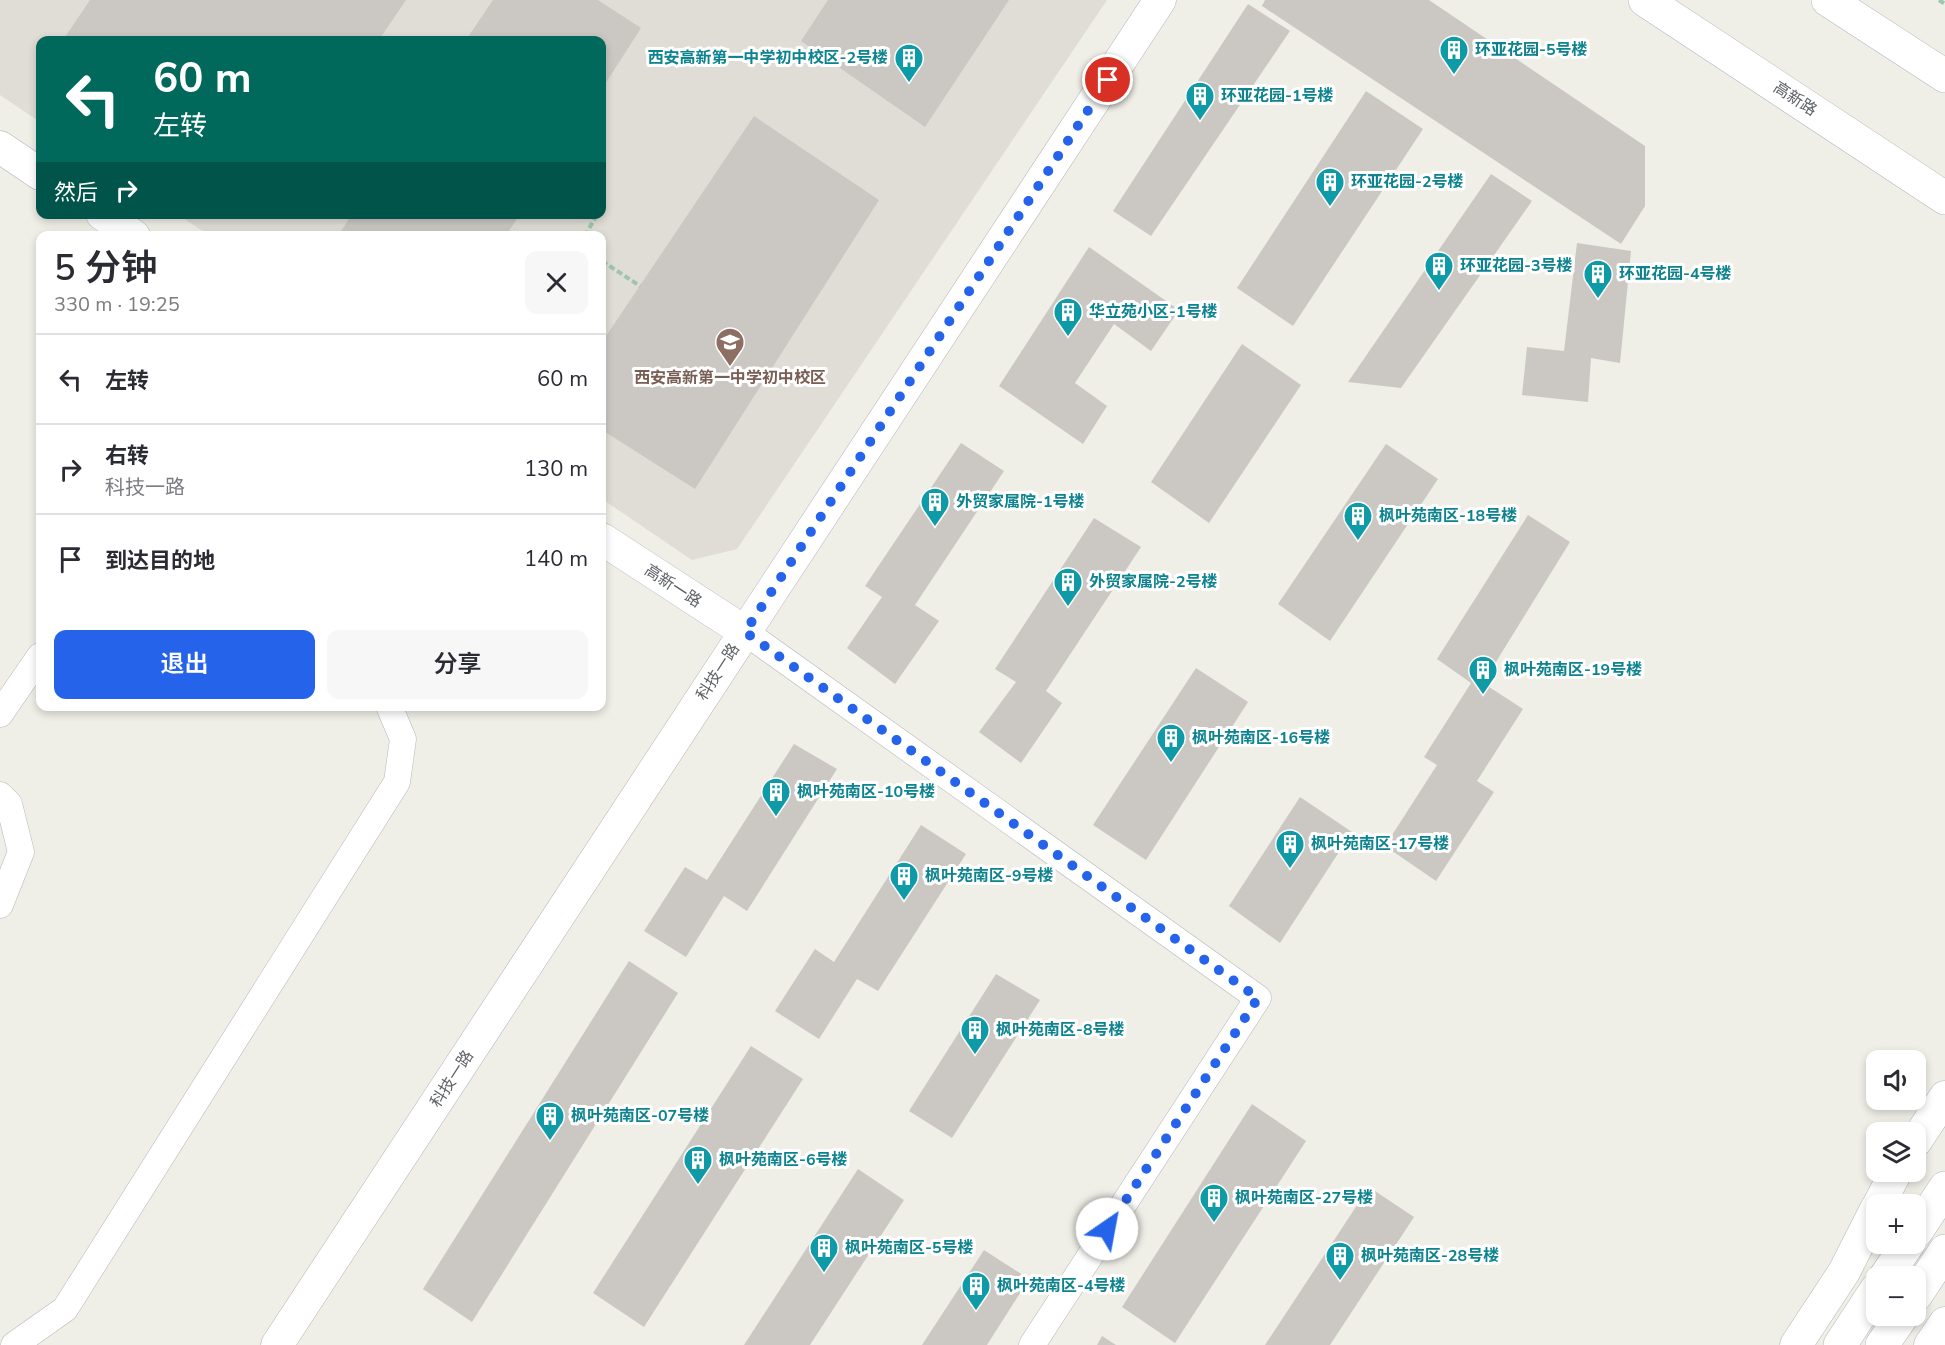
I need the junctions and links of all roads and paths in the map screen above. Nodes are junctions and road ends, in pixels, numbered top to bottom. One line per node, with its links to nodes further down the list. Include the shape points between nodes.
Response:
1 (1160, 0): 15 (street, 科技一路)
2 (1645, 0): 9 (main road, 高新路)
3 (1828, 0): 6 (main road)
4 (1939, 0): 5 (path)
5 (1945, 4)
6 (1945, 76)
7 (0, 147): 8 (street)
8 (36, 171)
9 (1945, 198)
10 (109, 219): 11 (street)
11 (127, 231)
12 (606, 264): 13 (path)
13 (640, 286)
14 (606, 542): 15 (street, 高新一路)
15 (745, 632): 34 (street, 科技一路); 35 (street, via 1258,998)
16 (36, 662): 18 (street)
17 (391, 711): 33 (street, via 403,739 397,782 65,1309)
18 (0, 714)
19 (0, 795): 20 (street, via 9,804 21,852)
20 (0, 905)
21 (1945, 1097): 22 (street)
22 (1926, 1126)
23 (1945, 1188): 24 (main road)
24 (1926, 1217)
25 (1866, 1229): 29 (street)
26 (1945, 1251): 27 (main road)
27 (1926, 1280)
28 (1866, 1310): 32 (main road)
29 (1817, 1313): 32 (street); 36 (street)
30 (1945, 1323): 38 (street)
31 (1895, 1326): 37 (main road)
32 (1851, 1341)
33 (14, 1345)
34 (277, 1345)
35 (1032, 1345)
36 (1796, 1345)
37 (1882, 1345)
38 (1930, 1345)

